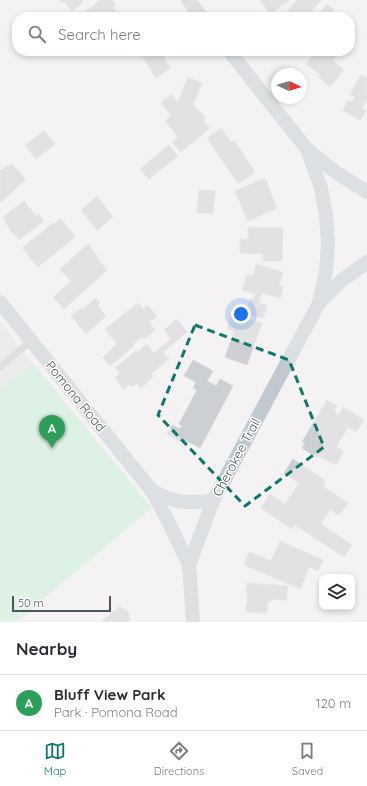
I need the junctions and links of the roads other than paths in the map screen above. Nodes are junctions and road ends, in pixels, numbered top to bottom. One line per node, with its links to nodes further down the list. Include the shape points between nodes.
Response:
1 (188, 0): 2 (street)
2 (198, 12)
3 (233, 56): 4 (street)
4 (307, 149): 5 (street, via 334,171); 8 (street, Cherokee Trail, via 321,188 326,215 326,270)
5 (367, 192)
6 (367, 262): 8 (street, Cherokee Trail, via 341,281)
7 (0, 302): 9 (street, Pomona Road)
8 (319, 302): 12 (street, Cherokee Trail)
9 (31, 341): 10 (lane); 11 (street, Pomona Road)
10 (0, 367)
11 (152, 491): 12 (street, Pomona Road, via 166,499 187,503); 13 (street, Pomona Road)
12 (213, 501): 13 (street, Cherokee Trail)
13 (189, 565): 14 (street, Cherokee Trail)
14 (194, 622)

